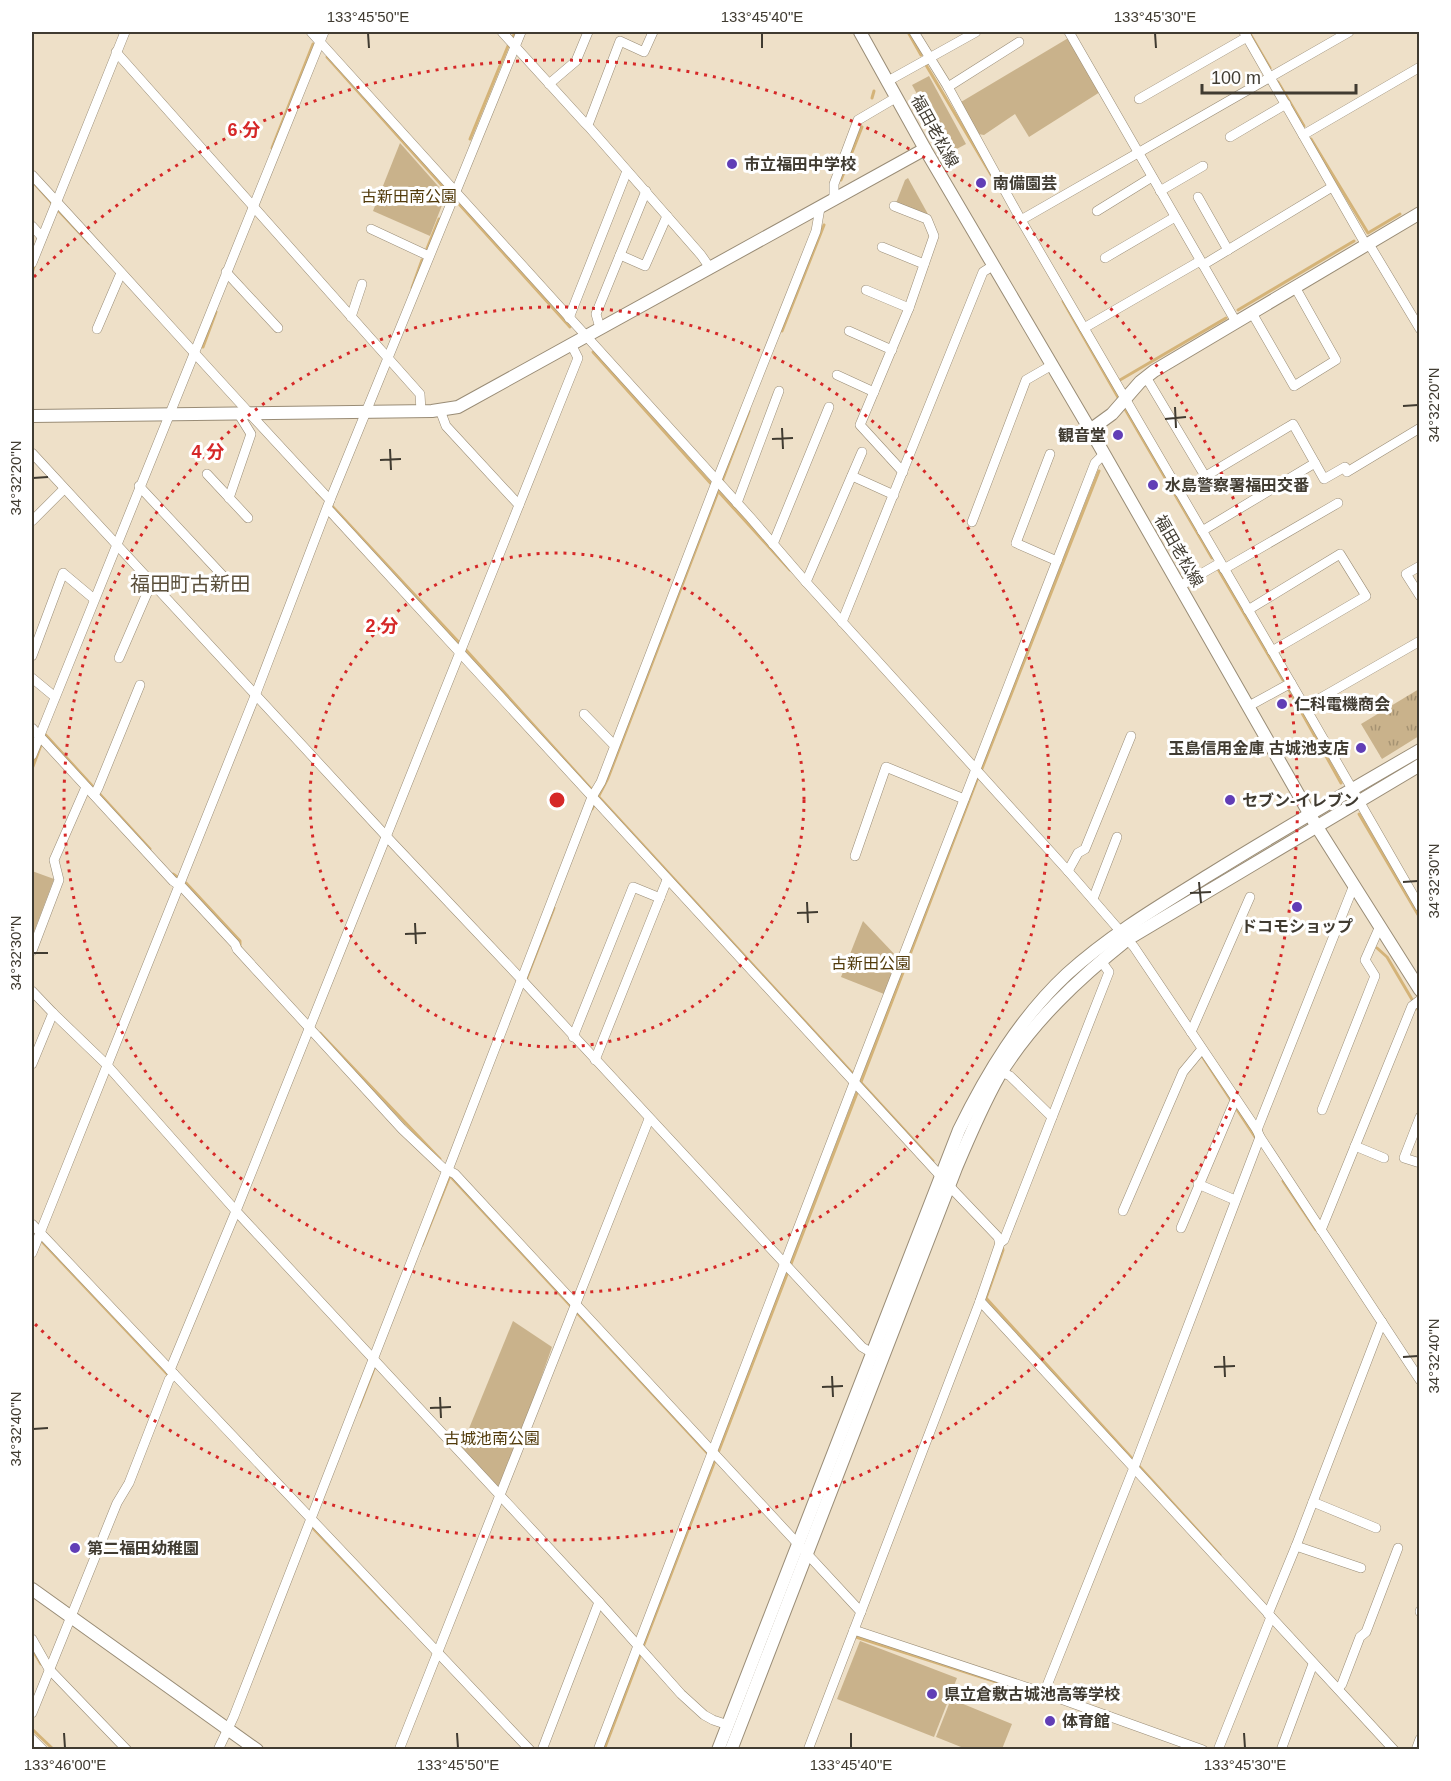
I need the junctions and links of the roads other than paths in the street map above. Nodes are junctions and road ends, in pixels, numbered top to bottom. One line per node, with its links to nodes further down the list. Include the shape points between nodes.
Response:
1 (125, 32): 17 (street)
2 (311, 32): 14 (street)
3 (324, 32): 14 (street)
4 (502, 32): 16 (street)
5 (521, 32): 16 (street)
6 (588, 32): 22 (street, via 576,61)
7 (653, 32): 27 (street, via 644,52 620,41)
8 (860, 32): 21 (street, 福田老松線)
9 (914, 32): 18 (street)
10 (1069, 32): 31 (street)
11 (1349, 32): 20 (street)
12 (971, 33): 18 (street)
13 (1245, 34): 20 (street); 25 (street)
14 (320, 41): 39 (street); 43 (street)
15 (1019, 42): 23 (street)
16 (515, 47): 22 (street); 39 (street)
17 (116, 52): 42 (street); 43 (street)
18 (931, 58): 21 (street); 23 (street)
19 (1419, 67): 28 (street)
20 (1271, 78): 26 (street); 31 (street)
21 (888, 81): 24 (street, 福田老松線)
22 (549, 84): 27 (street)
23 (948, 87): 50 (street)
24 (897, 97): 30 (street, 福田老松線); 41 (street, via 858,120 834,184)
25 (1139, 99)
26 (1286, 104): 28 (street); 29 (street)
27 (588, 125): 33 (street)
28 (1303, 135): 36 (street)
29 (1230, 137)
30 (925, 149): 41 (street); 63 (street, 福田老松線)
31 (1138, 153): 35 (street); 50 (street)
32 (1203, 166): 38 (street)
33 (627, 171): 37 (street); 73 (street)
34 (32, 175): 42 (street)
35 (1152, 177): 38 (street); 46 (street)
36 (1332, 187): 54 (street); 56 (street)
37 (646, 191): 48 (street); 57 (street)
38 (1160, 191): 49 (street)
39 (454, 192): 58 (street); 73 (street)
40 (1198, 197): 56 (street)
41 (834, 200): 45 (street)
42 (56, 202): 53 (street); 66 (street)
43 (253, 206): 65 (street); 72 (street)
44 (894, 206): 62 (street, via 927,219 934,236)
45 (820, 208): 64 (street); 110 (street, via 816,231)
46 (1097, 211)
47 (1419, 213): 54 (street)
48 (667, 216): 57 (street, via 645,266); 64 (street)
49 (1175, 217): 59 (street); 61 (street)
50 (1021, 220): 77 (street)
51 (32, 226): 53 (street)
52 (371, 229): 58 (street)
53 (42, 237): 60 (street)
54 (1367, 244): 68 (street); 78 (street)
55 (882, 247): 62 (street)
56 (1228, 250): 61 (street)
57 (620, 255): 76 (street, via 596,314)
58 (429, 256): 85 (street)
59 (1105, 258)
60 (32, 263)
61 (1202, 263): 74 (street); 77 (street)
62 (924, 264): 70 (street)
63 (994, 265): 86 (street, 福田老松線); 106 (street, via 984,272)
64 (710, 268): 76 (street)
65 (226, 272): 75 (street); 83 (street)
66 (121, 273): 79 (street); 83 (street)
67 (362, 284): 72 (street)
68 (1295, 287): 71 (street); 71 (street, via 1336,360 1294,386)
69 (866, 290): 70 (street)
70 (909, 308): 84 (street)
71 (1252, 313): 74 (street)
72 (351, 317): 85 (street)
73 (569, 318): 81 (street)
74 (1236, 322): 88 (street)
75 (278, 328)
76 (600, 328): 81 (street)
77 (1084, 328): 91 (street)
78 (1419, 329)
79 (97, 330)
80 (849, 331): 84 (street)
81 (585, 336): 82 (street); 110 (street)
82 (571, 344): 93 (street, via 458,407); 119 (street, via 578,358)
83 (194, 350): 96 (street); 97 (street)
84 (892, 350): 90 (street)
85 (388, 359): 94 (street, via 420,394); 95 (street)
86 (1052, 365): 100 (street, 福田老松線); 122 (street, via 1026,380)
87 (837, 375): 90 (street)
88 (1146, 377): 91 (street); 109 (street)
89 (779, 391): 116 (street)
90 (874, 392): 106 (street, via 860,425)
91 (1126, 399): 100 (street); 113 (street)
92 (829, 407): 124 (street)
93 (440, 410): 94 (street); 119 (street, via 446,426)
94 (421, 411): 95 (street)
95 (366, 412): 96 (street); 118 (street)
96 (243, 413): 97 (street); 115 (street, via 251,434); 118 (street)
97 (168, 414): 98 (street); 111 (street)
98 (32, 416)
99 (1419, 428): 105 (street, via 1347,472 1344,467 1324,480)
100 (1090, 430): 104 (street, 福田老松線)
101 (862, 452): 108 (street)
102 (32, 453): 112 (street)
103 (1050, 454): 126 (street, via 1016,543)
104 (1104, 454): 126 (street, via 1095,463); 132 (street, 福田老松線)
105 (1315, 463): 109 (street, via 1293,424); 123 (street)
106 (903, 472): 114 (street)
107 (207, 474): 115 (street)
108 (852, 476): 114 (street); 130 (street)
109 (1206, 476): 113 (street)
110 (718, 486): 116 (street); 153 (street)
111 (142, 488): 125 (street); 129 (street)
112 (64, 489): 121 (street); 125 (street)
113 (1179, 492): 123 (street)
114 (894, 495): 136 (street)
115 (229, 498): 120 (street)
116 (737, 503): 124 (street)
117 (1338, 503): 127 (street)
118 (329, 504): 138 (street); 145 (street)
119 (519, 505): 138 (street)
120 (248, 518)
121 (32, 520)
122 (972, 522)
123 (1202, 531): 127 (street)
124 (773, 544): 130 (street)
125 (116, 545): 131 (street); 134 (street)
126 (1057, 561): 157 (street)
127 (1222, 566): 132 (street); 135 (street)
128 (1419, 566): 133 (street, via 1406,574)
129 (224, 576)
130 (806, 582): 136 (street)
131 (151, 584): 141 (street); 145 (street)
132 (1180, 586): 147 (street, 福田老松線)
133 (1419, 596)
134 (94, 599): 140 (street, via 63,573); 146 (street)
135 (1248, 610): 139 (street); 139 (street, via 1340,554 1366,596)
136 (842, 622): 157 (street)
137 (1419, 641): 148 (street)
138 (461, 648): 161 (street); 166 (street)
139 (1272, 651): 143 (street)
140 (32, 656)
141 (119, 658)
142 (32, 678): 146 (street)
143 (1291, 683): 147 (street); 148 (street)
144 (140, 685): 160 (street)
145 (255, 696): 166 (street); 171 (street)
146 (55, 697): 151 (street)
147 (1249, 706): 164 (street, 福田老松線)
148 (1305, 707): 159 (street)
149 (584, 714): 153 (street)
150 (32, 728): 151 (street)
151 (41, 732): 155 (street); 158 (street)
152 (1131, 736): 169 (street, via 1085,849)
153 (614, 745): 161 (street)
154 (1419, 750): 159 (street)
155 (32, 755)
156 (1419, 765): 163 (street)
157 (974, 773): 162 (street); 169 (street)
158 (86, 787): 160 (street); 179 (street, via 54,860 58,880)
159 (1351, 790): 163 (street); 164 (street)
160 (96, 792): 171 (street)
161 (595, 797): 170 (street); 181 (street)
162 (964, 799): 168 (street, via 886,767); 194 (street)
163 (1359, 802): 165 (street); 176 (street)
164 (1309, 813): 165 (street, 福田老松線); 178 (street)
165 (1317, 827): 172 (street, 福田老松線); 178 (street)
166 (386, 836): 181 (street); 186 (street)
167 (1118, 837): 175 (street)
168 (855, 856)
169 (1068, 871): 175 (street)
170 (667, 880): 174 (street); 194 (street)
171 (179, 881): 186 (street, via 237,949); 192 (street)
172 (1354, 885): 177 (street, 福田老松線); 200 (street)
173 (1250, 897): 187 (street)
174 (660, 898): 188 (street, via 633,887); 190 (street)
175 (1093, 899): 178 (street)
176 (1419, 907)
177 (1380, 926): 182 (street, 福田老松線); 196 (street, via 1365,960 1375,976)
178 (1124, 935): 180 (street); 187 (street); 205 (street, via 1067,975 1008,1043 972,1103)
179 (32, 951)
180 (1101, 961): 193 (street, via 1065,993); 197 (street, via 1109,972)
181 (524, 982): 188 (street); 204 (street)
182 (1419, 990)
183 (32, 991): 185 (street)
184 (1416, 1003): 201 (street)
185 (53, 1013): 191 (street); 192 (street)
186 (310, 1024): 204 (street, via 402,1129); 209 (street)
187 (1191, 1032): 189 (street)
188 (573, 1037): 190 (street)
189 (1200, 1051): 195 (street); 210 (street, via 1183,1072)
190 (595, 1060): 199 (street)
191 (32, 1064)
192 (106, 1064): 209 (street); 214 (street)
193 (1002, 1072): 197 (street); 207 (street, via 977,1117)
194 (856, 1078): 205 (street); 217 (street)
195 (1234, 1102): 200 (street); 206 (street)
196 (1322, 1110)
197 (1052, 1117): 215 (street)
198 (1419, 1117): 203 (street, via 1404,1158)
199 (649, 1119): 217 (street); 219 (street)
200 (1258, 1138): 208 (street); 213 (street)
201 (1355, 1146): 202 (street); 213 (street)
202 (1384, 1158)
203 (1419, 1163)
204 (449, 1171): 219 (street); 222 (street)
205 (941, 1176): 207 (street); 221 (street)
206 (1198, 1184): 208 (street); 212 (street)
207 (949, 1186): 215 (street); 234 (street)
208 (1235, 1200): 226 (street)
209 (236, 1211): 222 (street); 223 (street)
210 (1124, 1211)
211 (32, 1224): 214 (street)
212 (1181, 1228)
213 (1321, 1230): 220 (street)
214 (38, 1236): 216 (street); 223 (street)
215 (1002, 1242): 218 (street)
216 (32, 1253)
217 (787, 1267): 221 (street); 225 (street)
218 (980, 1301): 226 (street); 239 (street)
219 (574, 1308): 225 (street); 227 (street)
220 (1380, 1325): 224 (street); 228 (street)
221 (872, 1353): 231 (street)
222 (375, 1360): 227 (street); 229 (street)
223 (171, 1375): 229 (street); 240 (street)
224 (1419, 1380)
225 (714, 1456): 231 (street); 243 (street)
226 (1135, 1464): 238 (street); 248 (street)
227 (500, 1496): 237 (street); 244 (street)
228 (1313, 1502): 230 (street); 232 (street)
229 (312, 1521): 244 (street); 251 (street)
230 (1376, 1528)
231 (798, 1544): 234 (street); 250 (street)
232 (1296, 1546): 235 (street); 238 (street)
233 (1398, 1548): 247 (street)
234 (807, 1554): 239 (street); 263 (street)
235 (1361, 1568)
236 (32, 1589): 240 (street)
237 (599, 1602): 243 (street); 260 (street)
238 (1270, 1613): 245 (street); 266 (street)
239 (860, 1615): 241 (street)
240 (71, 1616): 246 (street); 251 (street)
241 (857, 1631): 248 (street); 264 (street)
242 (32, 1639): 246 (street)
243 (641, 1650): 250 (street, via 704,1715); 261 (street)
244 (437, 1654): 258 (street); 259 (street)
245 (1313, 1664): 247 (street); 267 (street)
246 (48, 1671): 249 (street); 255 (street)
247 (1340, 1687): 268 (street)
248 (1044, 1693): 265 (street)
249 (32, 1713)
250 (728, 1725): 262 (street)
251 (228, 1728): 256 (street); 257 (street)
252 (32, 1739): 254 (street)
253 (1419, 1739): 269 (street)
254 (43, 1749)
255 (127, 1749)
256 (218, 1749)
257 (257, 1749)
258 (399, 1749)
259 (530, 1749)
260 (542, 1749)
261 (598, 1749)
262 (718, 1749)
263 (731, 1749)
264 (807, 1749)
265 (1203, 1749)
266 (1218, 1749)
267 (1281, 1749)
268 (1394, 1749)
269 (1416, 1749)

